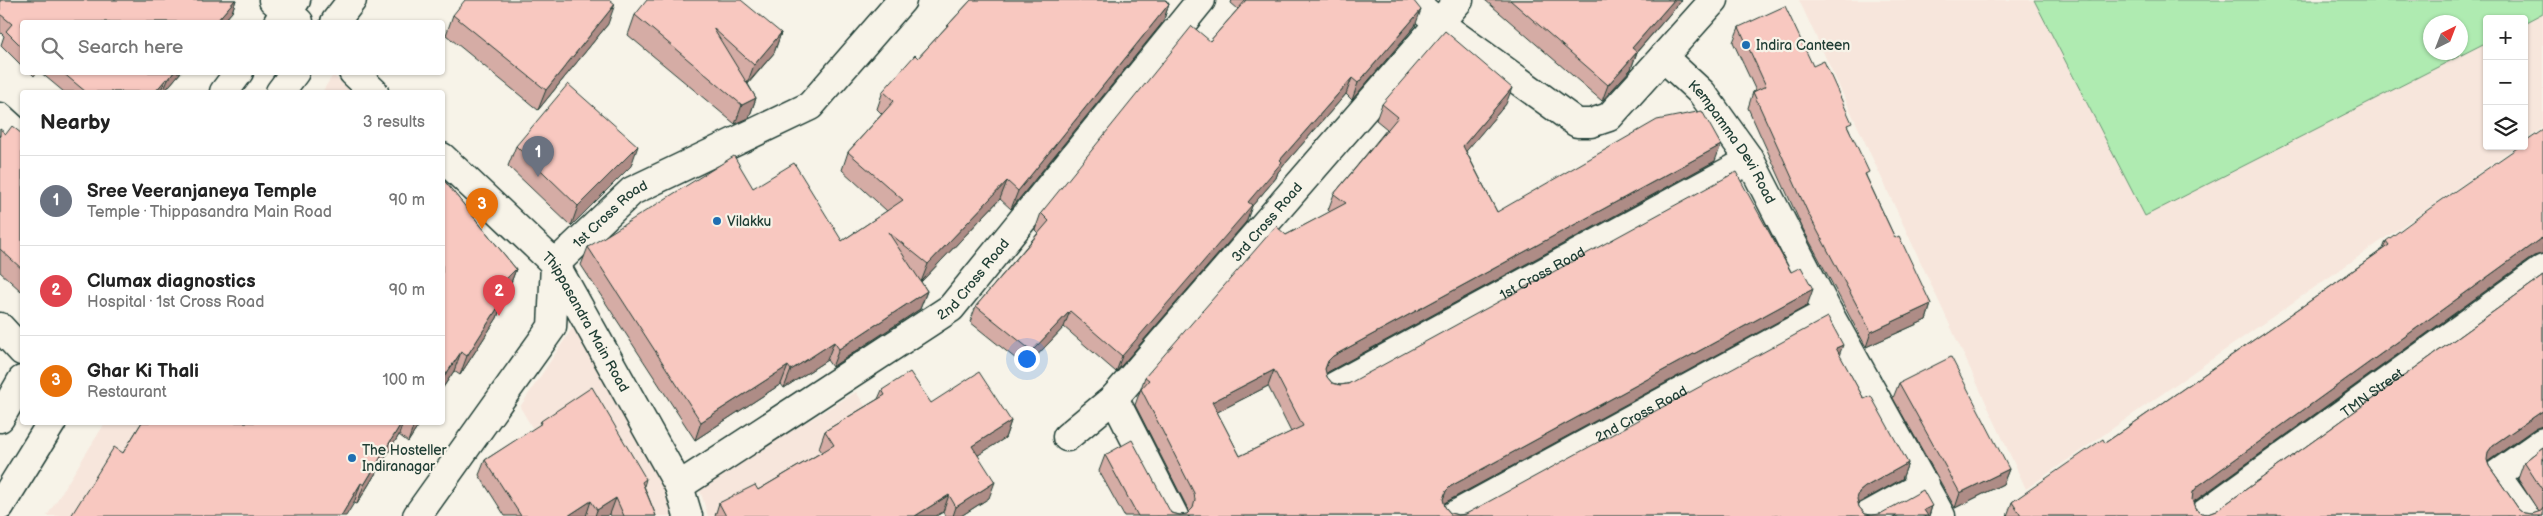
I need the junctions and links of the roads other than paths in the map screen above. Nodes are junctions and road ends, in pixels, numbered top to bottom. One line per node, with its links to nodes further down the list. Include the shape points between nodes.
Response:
1 (352, 0): 7 (street)
2 (902, 0): 20 (street, 1st Cross Road, via 810,106 632,191)
3 (1201, 0): 33 (street, 2nd Cross Road, via 951,308)
4 (1412, 0): 8 (street)
5 (1459, 0): 8 (street, 3rd Cross Road)
6 (1714, 0): 9 (street)
7 (337, 20)
8 (1439, 23): 9 (street, via 1577,123 1591,123 1609,117); 27 (street, 3rd Cross Road)
9 (1663, 57): 19 (street, Kempamma Devi Road, via 1702,93)
10 (237, 75): 13 (street)
11 (293, 75): 14 (street)
12 (356, 75): 15 (street)
13 (226, 90)
14 (282, 90)
15 (372, 90)
16 (0, 118): 17 (street)
17 (20, 135)
18 (445, 160): 20 (street, Thippasandra Main Road)
19 (1750, 160): 22 (street, Kempamma Devi Road); 26 (street, 1st Cross Road)
20 (555, 264): 33 (street, Thippasandra Main Road); 35 (street, via 552,327)
21 (2543, 269): 41 (street, TMN Street)
22 (1828, 312): 32 (street, Kempamma Devi Road); 38 (street, 2nd Cross Road)
23 (0, 327): 24 (street)
24 (20, 348)
25 (20, 383): 28 (street)
26 (1335, 386)
27 (1114, 398): 30 (street, 3rd Cross Road); 37 (street)
28 (0, 418)
29 (50, 425): 34 (street)
30 (1067, 437)
31 (2543, 442): 42 (street, via 2496,474)
32 (1925, 484): 39 (street); 40 (street, Kempamma Devi Road)
33 (679, 486): 36 (street, Thippasandra Main Road)
34 (0, 506)
35 (418, 516)
36 (688, 516)
37 (1174, 516)
38 (1453, 516)
39 (1867, 516)
40 (1941, 516)
41 (2201, 516)
42 (2525, 516)

